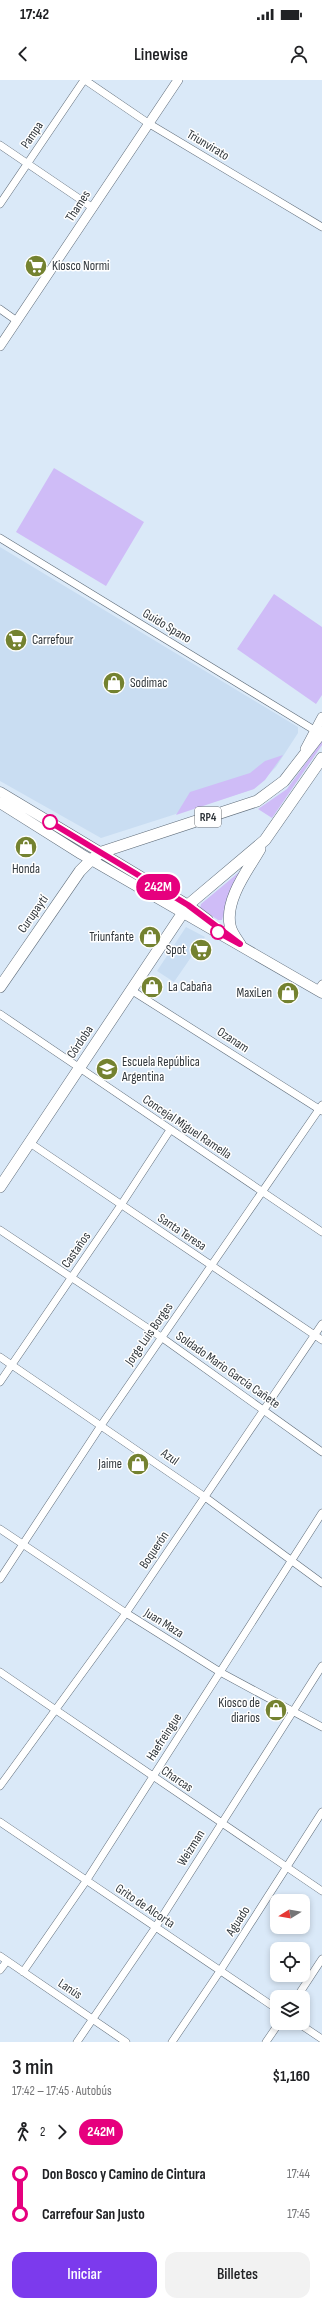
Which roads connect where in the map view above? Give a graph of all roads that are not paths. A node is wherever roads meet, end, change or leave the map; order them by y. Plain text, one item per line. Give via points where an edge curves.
1 (84, 80) edge
2 (178, 80) edge
3 (148, 122) junction
4 (0, 145) edge
5 (27, 163) junction
6 (0, 204) edge
7 (93, 208) junction
8 (322, 227) edge
9 (0, 309) edge
10 (16, 321) junction
11 (0, 346) edge
12 (0, 538) edge
13 (322, 717) edge
14 (319, 732) edge
15 (321, 763) edge
16 (0, 792) edge
17 (0, 803) edge
18 (265, 840) junction
19 (102, 852) junction
20 (92, 859) junction
21 (186, 909) junction
22 (240, 944) junction
23 (0, 987) edge
24 (320, 989) edge
25 (132, 990) junction
26 (0, 1014) edge
27 (79, 1068) junction
28 (321, 1108) edge
29 (170, 1130) junction
30 (30, 1142) junction
31 (0, 1187) edge
32 (262, 1191) junction
33 (121, 1205) junction
34 (0, 1230) edge
35 (322, 1232) edge
36 (211, 1266) junction
37 (71, 1278) junction
38 (322, 1324) edge
39 (315, 1335) junction
40 (161, 1337) junction
41 (322, 1340) edge
42 (0, 1357) edge
43 (11, 1365) junction
44 (0, 1382) edge
45 (263, 1409) junction
46 (102, 1424) junction
47 (322, 1452) edge
48 (205, 1497) junction
49 (322, 1513) edge
50 (0, 1529) edge
51 (23, 1545) junction
52 (291, 1561) junction
53 (0, 1579) edge
54 (322, 1583) edge
55 (126, 1613) junction
56 (322, 1666) edge
57 (0, 1672) edge
58 (220, 1672) junction
59 (57, 1710) junction
60 (292, 1711) junction
61 (322, 1727) edge
62 (153, 1777) junction
63 (0, 1786) edge
64 (322, 1812) edge
65 (0, 1822) edge
66 (221, 1823) junction
67 (287, 1867) junction
68 (86, 1881) junction
69 (322, 1891) edge
70 (155, 1928) junction
71 (0, 1956) edge
72 (322, 1959) edge
73 (6, 1961) junction
74 (0, 1970) edge
75 (220, 1971) junction
76 (23, 1972) junction
77 (302, 1990) edge
78 (270, 2004) edge
79 (92, 2019) junction
80 (274, 2030) edge
81 (308, 2030) edge
82 (322, 2039) edge
83 (77, 2042) edge
84 (126, 2042) edge
85 (172, 2042) edge
86 (266, 2042) edge

1 - 3 street, Triunvirato
1 - 5 street, Pampa
2 - 3 street, Thames
3 - 7 street, Thames
3 - 8 street, Triunvirato
4 - 5 street
5 - 6 street, Pampa
5 - 7 street
7 - 10 street, Thames
9 - 10 street
10 - 11 street, Thames
12 - 14 street, Guido Spano
13 - 14 street
14 - 19 main road, RP4 via 284,782 257,801
15 - 18 main road
16 - 19 main road
17 - 20 main road
18 - 21 main road, Córdoba
18 - 22 main road via 240,884 231,908 230,926
19 - 20 main road, RP4
19 - 21 main road
20 - 21 main road
20 - 23 main road, Curupaytí / RP4 via 80,871
21 - 22 main road
21 - 25 main road, Córdoba
22 - 24 main road
25 - 27 main road, Córdoba
25 - 28 street, Ozanam
26 - 27 street, Concejal Miguel Ramella
27 - 29 street, Concejal Miguel Ramella
27 - 30 main road, Córdoba
28 - 32 street, Jorge Luis Borges
29 - 32 street, Concejal Miguel Ramella
29 - 33 street, Castaños
30 - 31 main road, Córdoba
30 - 33 street, Santa Teresa
32 - 35 street, Concejal Miguel Ramella
32 - 36 street, Jorge Luis Borges
33 - 36 street, Santa Teresa
33 - 37 street, Castaños
34 - 37 street, Soldado Mario García Cañete
36 - 39 street, Santa Teresa
36 - 40 street, Jorge Luis Borges
37 - 40 street, Soldado Mario García Cañete
37 - 43 street, Castaños
38 - 39 street, Boquerón
39 - 41 street, Santa Teresa
39 - 45 street, Boquerón
40 - 45 street, Soldado Mario García Cañete
40 - 46 street, Jorge Luis Borges
42 - 43 street, Azul
43 - 44 street, Castaños
43 - 46 street, Azul
45 - 47 street, Soldado Mario García Cañete
45 - 48 street, Boquerón
46 - 48 street, Azul
46 - 51 street, Jorge Luis Borges
48 - 52 street, Azul
48 - 55 street, Boquerón
49 - 52 street, Haefreingue
50 - 51 street, Juan Maza
51 - 53 street, Jorge Luis Borges
51 - 55 street, Juan Maza
52 - 54 street, Azul
52 - 58 street, Haefreingue
55 - 58 street, Juan Maza
55 - 59 street, Boquerón
56 - 60 street, Weizman
57 - 59 street, Charcas
58 - 60 street, Juan Maza
58 - 62 street, Haefreingue
59 - 62 street, Charcas
59 - 63 street, Boquerón
60 - 61 street, Juan Maza
60 - 66 street, Weizman
62 - 66 street, Charcas
62 - 68 street, Haefreingue
64 - 67 street, Aguado
65 - 68 street, Grito de Alcorta
66 - 67 street, Charcas
66 - 70 street, Weizman
67 - 69 street, Charcas
67 - 75 street, Aguado
68 - 70 street, Grito de Alcorta
68 - 76 street, Haefreingue
70 - 75 street, Grito de Alcorta
70 - 79 street, Weizman
71 - 73 street, Lanús
72 - 77 street
73 - 74 street
73 - 76 street, Lanús
75 - 78 street, Grito de Alcorta
75 - 85 street, Aguado
76 - 79 street, Lanús
79 - 83 street, Weizman
79 - 84 street, Lanús
80 - 86 street
81 - 82 street

